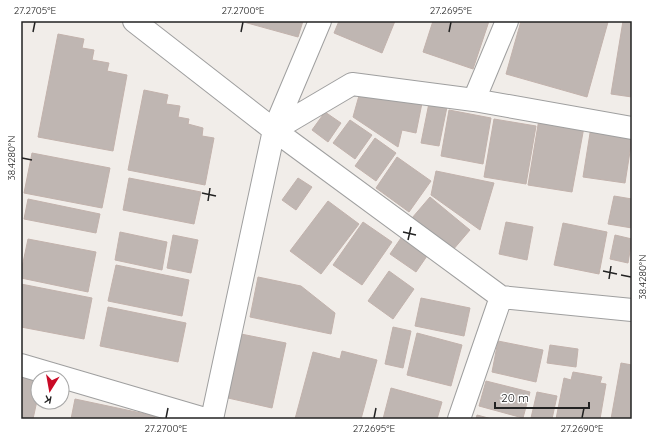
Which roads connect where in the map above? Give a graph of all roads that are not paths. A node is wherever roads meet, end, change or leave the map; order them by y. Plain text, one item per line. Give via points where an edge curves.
1 (135, 21) edge
2 (320, 21) edge
3 (507, 21) edge
4 (474, 100) junction
5 (632, 128) edge
6 (274, 130) junction
7 (501, 297) junction
8 (632, 310) edge
9 (21, 365) edge
10 (205, 419) edge
11 (212, 419) edge
12 (459, 419) edge

1 - 6 street
2 - 6 street
3 - 4 street
4 - 5 street
4 - 6 street via 352,84
6 - 7 street
6 - 11 street
7 - 8 street
7 - 12 street
9 - 10 street

